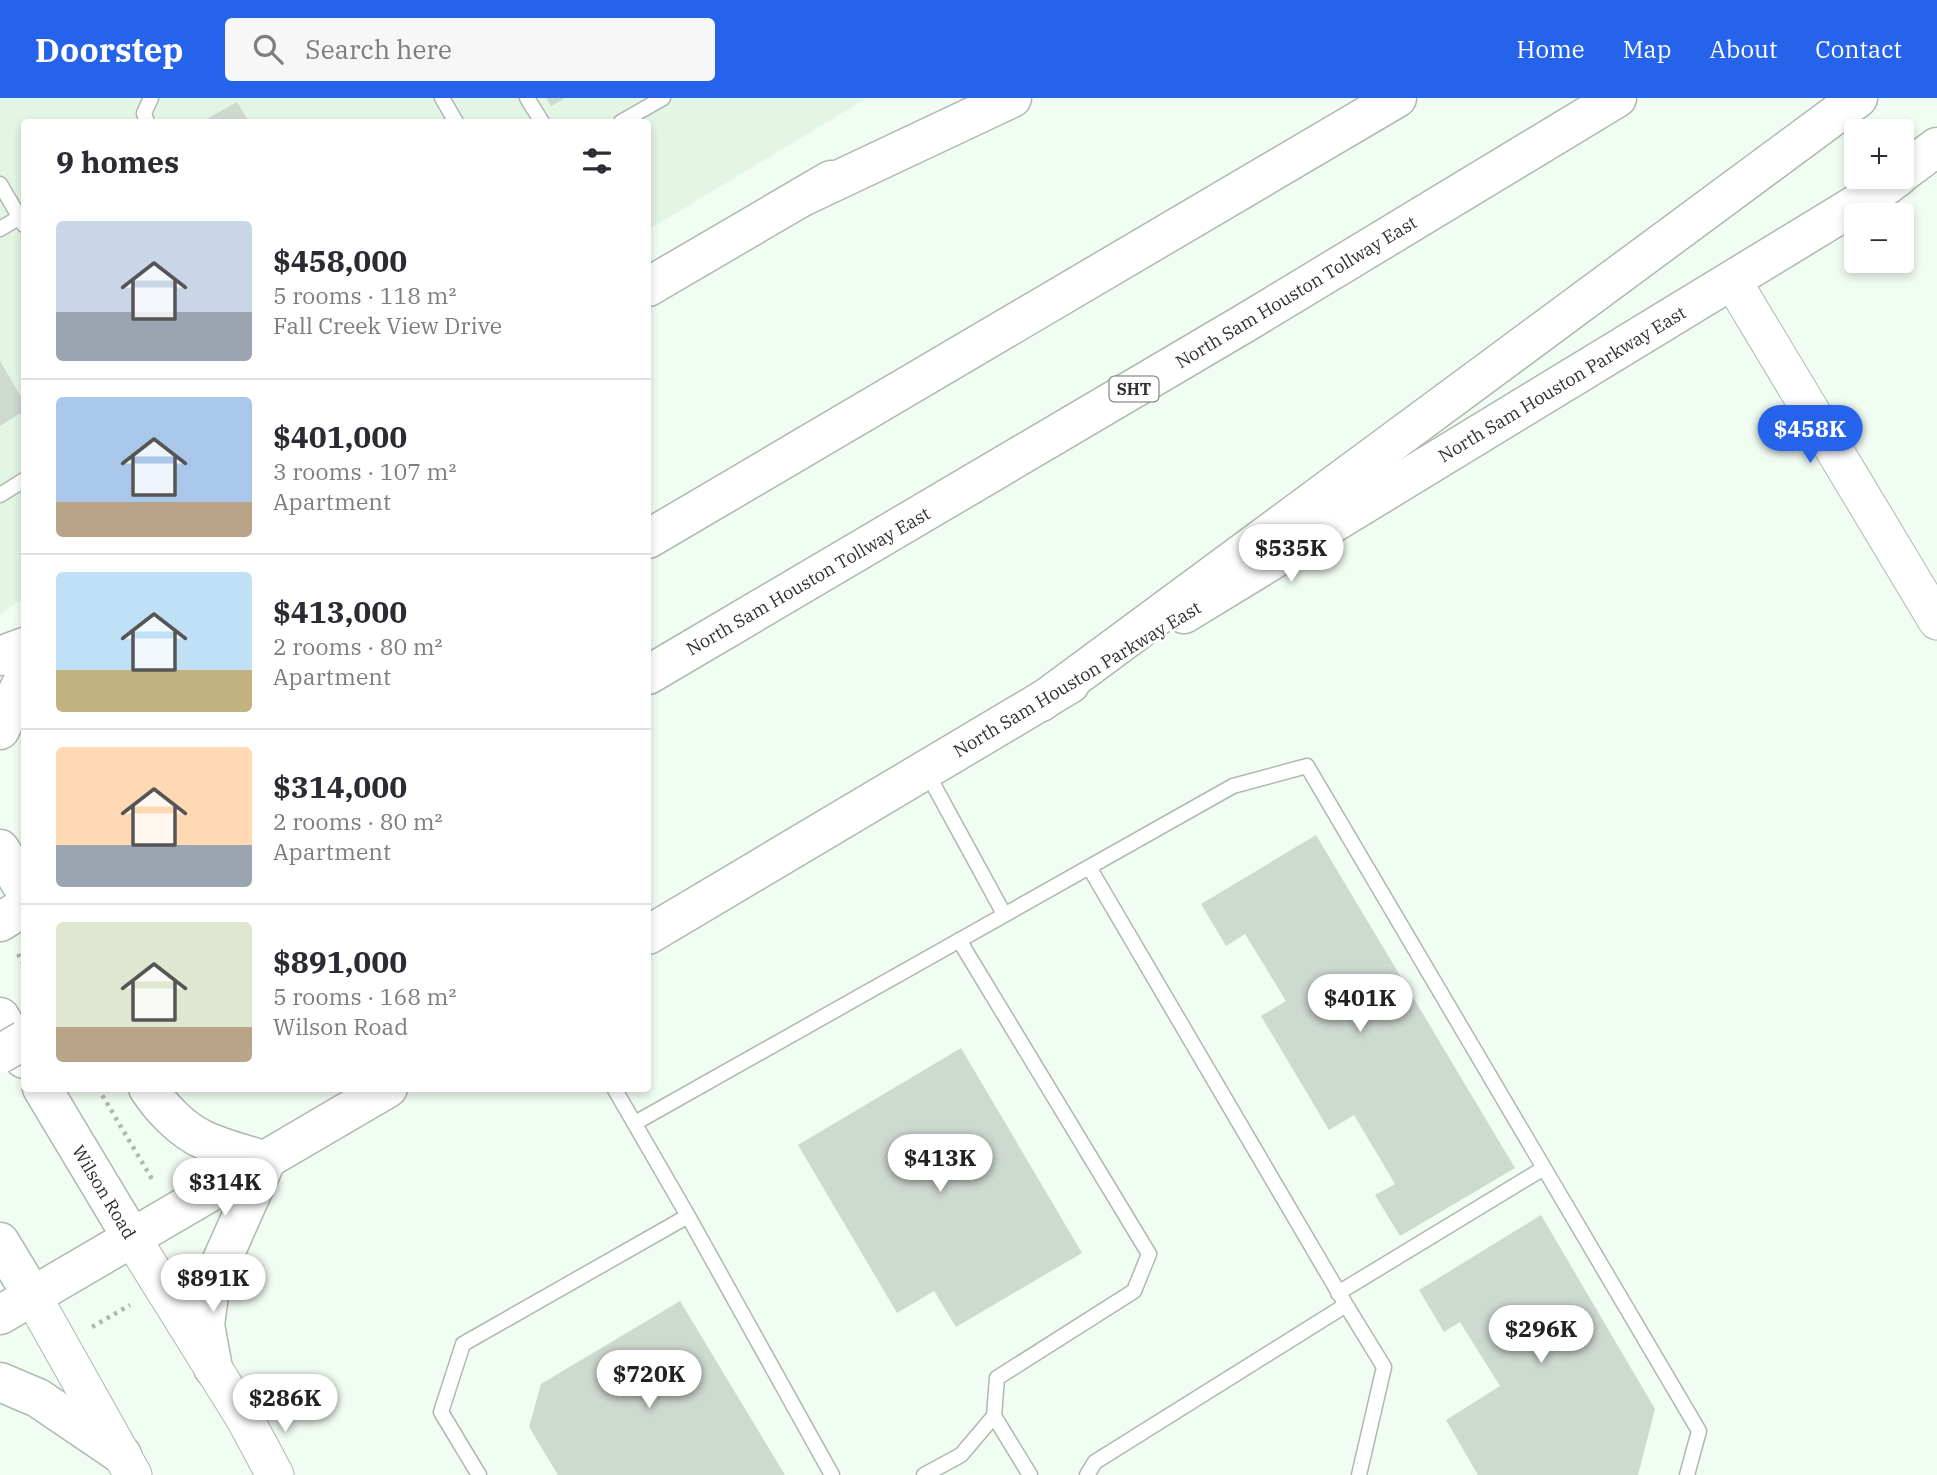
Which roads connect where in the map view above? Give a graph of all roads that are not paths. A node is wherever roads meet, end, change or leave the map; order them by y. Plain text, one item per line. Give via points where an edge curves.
1 (151, 98) edge
2 (442, 98) edge
3 (527, 98) edge
4 (663, 98) edge
5 (972, 98) edge
6 (1012, 98) edge
7 (1397, 98) edge
8 (1617, 98) edge
9 (1858, 98) edge
10 (146, 119) edge
11 (455, 119) edge
12 (540, 119) edge
13 (626, 119) edge
14 (1937, 147) edge
15 (1914, 164) edge
16 (0, 184) edge
17 (1881, 189) edge
18 (802, 197) junction
19 (21, 219) edge
20 (21, 221) edge
21 (0, 229) edge
22 (655, 278) edge
23 (1732, 280) junction
24 (21, 482) edge
25 (0, 495) edge
26 (651, 537) edge
27 (1937, 621) edge
28 (21, 650) edge
29 (21, 651) edge
30 (0, 656) edge
31 (0, 665) edge
32 (651, 673) edge
33 (21, 684) edge
34 (1041, 702) junction
35 (0, 730) edge
36 (925, 770) junction
37 (0, 849) edge
38 (1089, 867) junction
39 (21, 883) edge
40 (21, 909) edge
41 (1004, 914) junction
42 (0, 922) edge
43 (651, 932) edge
44 (959, 940) junction
45 (0, 1017) edge
46 (21, 1042) edge
47 (0, 1054) edge
48 (21, 1054) edge
49 (43, 1092) edge
50 (151, 1092) edge
51 (381, 1092) edge
52 (616, 1092) edge
53 (635, 1124) junction
54 (266, 1161) junction
55 (1544, 1168) junction
56 (688, 1216) junction
57 (132, 1238) junction
58 (0, 1242) edge
59 (32, 1296) junction
60 (1342, 1299) junction
61 (0, 1315) edge
62 (213, 1368) junction
63 (0, 1382) edge
64 (994, 1416) junction
65 (127, 1465) edge
66 (275, 1475) edge
67 (479, 1475) edge
68 (832, 1475) edge
69 (925, 1475) edge
70 (1030, 1475) edge
71 (1087, 1475) edge
72 (1360, 1475) edge
73 (1687, 1475) edge

1 - 10 lane
2 - 11 lane
3 - 12 lane
4 - 13 lane
5 - 18 main road
6 - 18 main road
7 - 26 main road
8 - 32 main road, North Sam Houston Tollway East / SHT
9 - 34 main road
14 - 15 main road
16 - 19 lane
17 - 23 main road, North Sam Houston Parkway East
18 - 22 main road
20 - 21 lane
23 - 27 street
23 - 34 main road, North Sam Houston Parkway East
24 - 25 lane
28 - 30 main road
29 - 31 main road
33 - 35 main road
34 - 36 main road, North Sam Houston Parkway East
36 - 41 lane
36 - 43 main road, North Sam Houston Parkway East
37 - 39 main road
38 - 41 lane
38 - 55 lane via 1233,786 1307,766
38 - 60 lane
40 - 42 main road
41 - 44 lane
44 - 53 lane
44 - 64 lane via 1149,1254 1134,1292 997,1378
45 - 48 main road
46 - 47 main road, bridge
49 - 57 main road, Wilson Road
50 - 54 main road via 202,1139
51 - 54 main road
52 - 53 lane
53 - 56 lane
54 - 57 main road
54 - 62 main road via 210,1287 205,1325
55 - 60 lane
55 - 73 lane via 1699,1431
56 - 67 lane via 463,1344 441,1412
56 - 68 lane
57 - 59 main road
57 - 62 street, Wilson Road
58 - 59 main road
59 - 61 main road
59 - 65 street
60 - 71 lane via 1095,1462
60 - 72 lane via 1384,1367
62 - 66 street, Wilson Road
63 - 65 main road via 38,1398
64 - 69 lane via 961,1455
64 - 70 lane

